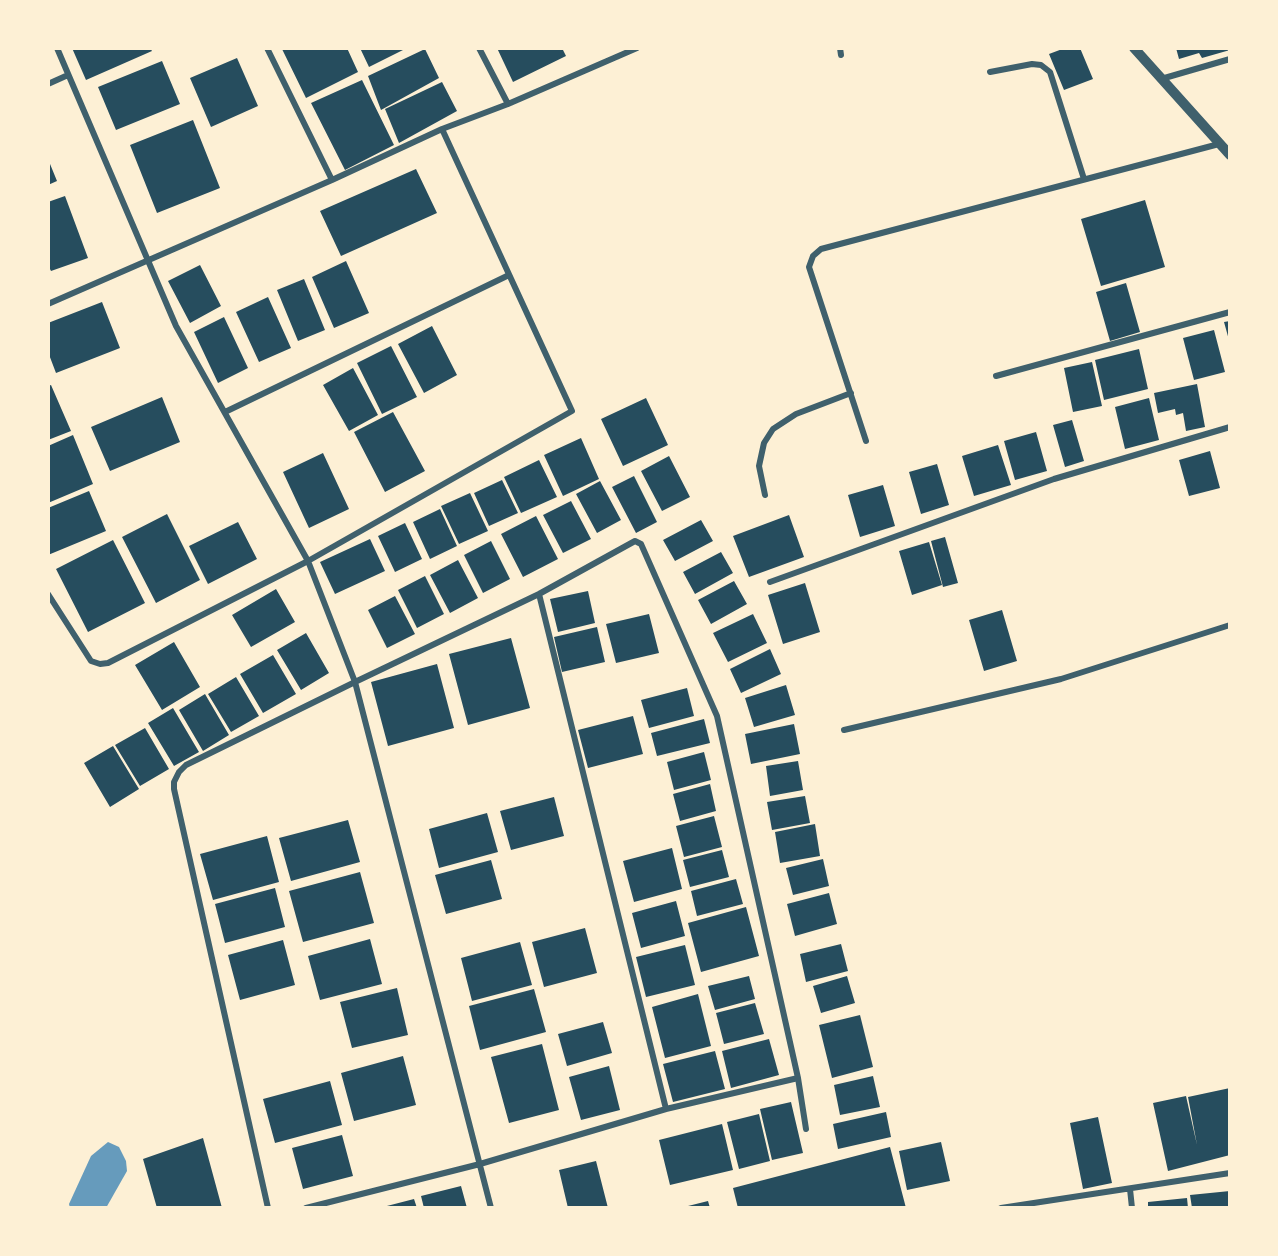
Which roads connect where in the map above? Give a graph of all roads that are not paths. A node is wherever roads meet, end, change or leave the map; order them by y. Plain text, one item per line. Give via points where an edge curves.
1 (57, 48) edge
2 (267, 48) edge
3 (479, 48) edge
4 (637, 48) edge
5 (1134, 48) edge
6 (1230, 59) edge
7 (990, 72) dead end
8 (68, 75) junction
9 (1161, 79) junction
10 (48, 84) edge
11 (508, 104) junction
12 (442, 129) junction
13 (1219, 144) junction
14 (1230, 154) edge
15 (1084, 179) junction
16 (332, 180) junction
17 (147, 260) junction
18 (509, 275) junction
19 (48, 304) edge
20 (1230, 312) edge
21 (996, 376) dead end
22 (851, 393) junction
23 (225, 412) junction
24 (1230, 427) edge
25 (866, 441) dead end
26 (765, 495) dead end
27 (308, 561) junction
28 (770, 582) dead end
29 (48, 594) edge
30 (539, 594) junction
31 (1230, 625) edge
32 (355, 682) junction
33 (844, 730) dead end
34 (798, 1077) junction
35 (666, 1109) junction
36 (806, 1129) dead end
37 (480, 1164) junction
38 (1230, 1173) edge
39 (1130, 1189) junction
40 (268, 1208) edge
41 (306, 1208) edge
42 (491, 1208) edge
43 (1001, 1208) edge
44 (1132, 1208) edge

1 - 8 street
2 - 16 street
3 - 11 street
4 - 11 street
5 - 9 street
6 - 9 street
7 - 15 street via 1032,64 1050,72
8 - 10 street
8 - 17 street
9 - 13 street
11 - 12 street
12 - 16 street
12 - 18 street
13 - 14 street
13 - 15 street
15 - 22 street via 821,249 813,256 809,267
16 - 17 street
17 - 19 street
17 - 23 street via 176,326
18 - 23 street
18 - 27 street via 572,411
20 - 21 street
22 - 25 street
22 - 26 street via 796,414 774,429 764,443 759,466
23 - 27 street
24 - 28 street via 1054,479
27 - 29 street via 108,663 91,661
27 - 32 street
30 - 32 street
30 - 34 street via 638,541 717,716
30 - 35 street
31 - 33 street via 1061,679
32 - 37 street
32 - 40 street via 186,765 174,782
34 - 35 street
34 - 36 street
35 - 37 street
37 - 41 street
37 - 42 street
38 - 39 street
39 - 43 street
39 - 44 street

